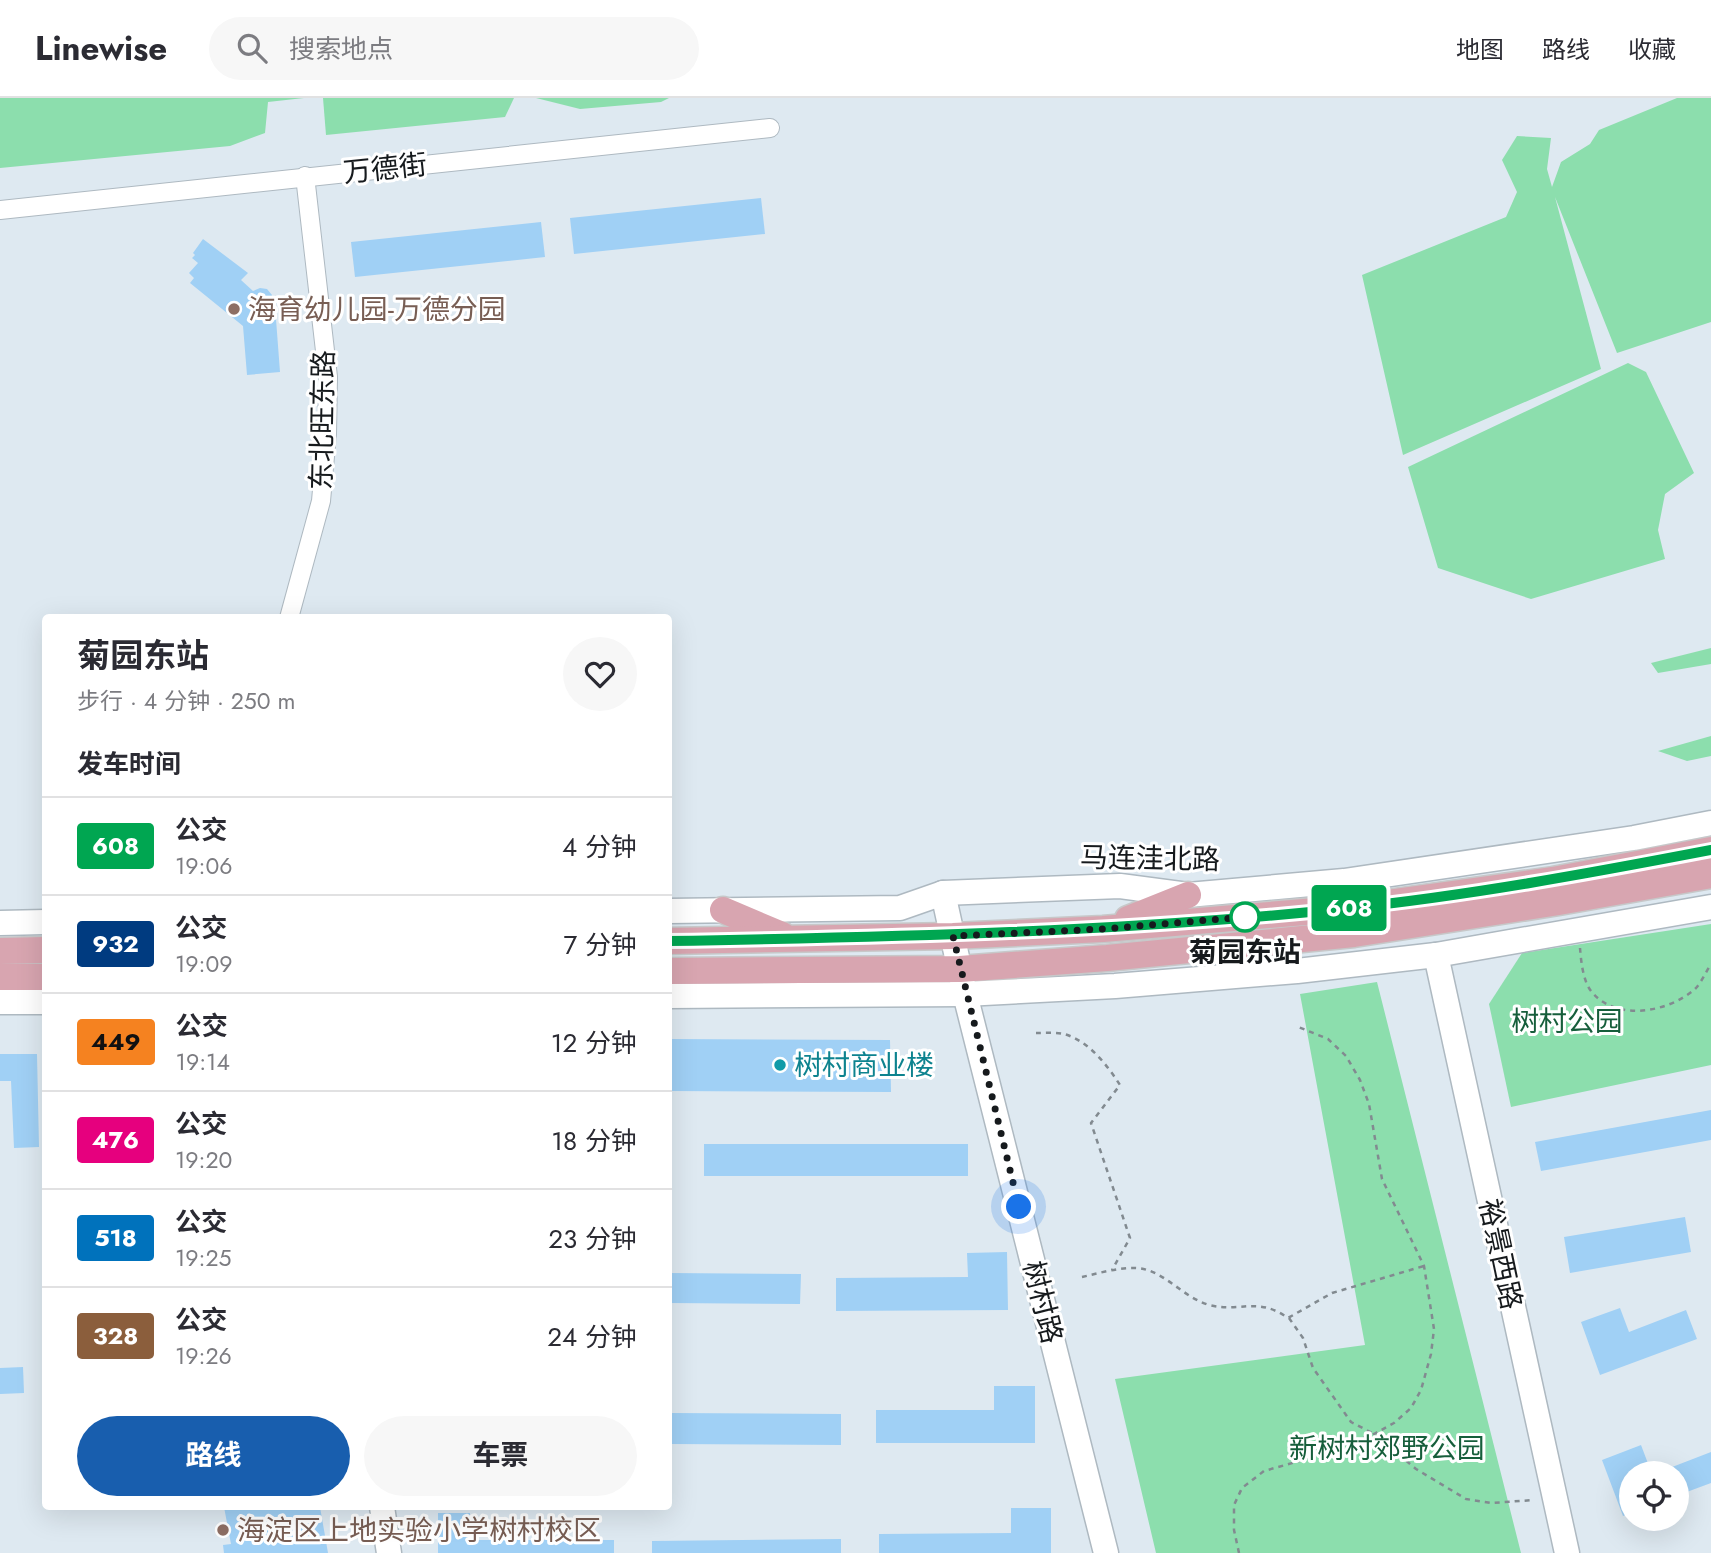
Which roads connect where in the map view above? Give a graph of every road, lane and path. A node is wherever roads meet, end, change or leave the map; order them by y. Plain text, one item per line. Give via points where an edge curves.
1 (770, 128) dead end
2 (305, 176) junction
3 (0, 210) edge
4 (290, 614) edge
5 (1711, 823) edge
6 (1711, 850) edge
7 (1711, 875) edge
8 (943, 893) junction
9 (1188, 895) junction
10 (1711, 906) edge
11 (723, 910) junction
12 (672, 911) edge
13 (42, 922) edge
14 (0, 923) edge
15 (1103, 929) junction
16 (1578, 931) junction
17 (953, 936) junction
18 (790, 939) junction
19 (672, 941) edge
20 (42, 950) edge
21 (0, 951) edge
22 (1436, 955) junction
23 (1711, 964) edge
24 (672, 971) edge
25 (1704, 975) junction
26 (42, 977) edge
27 (1711, 977) edge
28 (0, 978) edge
29 (962, 981) junction
30 (0, 993) edge
31 (672, 996) edge
32 (0, 1002) edge
33 (39, 1002) edge
34 (1296, 1026) dead end
35 (1037, 1032) dead end
36 (1424, 1266) junction
37 (1112, 1270) junction
38 (1082, 1277) dead end
39 (1288, 1318) junction
40 (1374, 1434) junction
41 (1555, 1496) junction
42 (382, 1510) edge
43 (388, 1553) edge
44 (1106, 1553) edge
45 (1239, 1553) edge
46 (1567, 1553) edge

1 - 2 street, 万德街
2 - 3 street, 万德街
2 - 4 street, 东北旺东路 via 328,377 327,434 321,501
5 - 9 street, 马连洼北路 via 1357,880
6 - 15 main road via 1553,880 1352,908
7 - 29 main road via 1354,934 1107,958
8 - 9 street, 马连洼北路 via 1120,886
8 - 11 street, 马连洼北路 via 900,908
8 - 17 street, 树村路
9 - 15 main road
10 - 16 street
11 - 12 street, 马连洼北路
11 - 18 main road
13 - 14 street
15 - 17 main road
16 - 22 street
16 - 25 path via 1589,989 1607,1006 1628,1011 1657,1008 1696,988
17 - 18 main road
17 - 29 street, 树村路
18 - 19 main road
20 - 21 main road
22 - 29 street via 1167,982
22 - 41 street, 裕景西路
23 - 25 path
24 - 29 main road
25 - 27 path
26 - 28 main road
29 - 31 street
29 - 44 street, 树村路
30 - 33 street
32 - 33 street
34 - 36 path via 1328,1039 1346,1056 1360,1080 1369,1104 1382,1179
35 - 37 path via 1064,1034 1079,1041 1105,1063 1120,1085 1091,1123 1130,1238
36 - 39 path via 1332,1293
36 - 40 path via 1434,1329 1421,1390 1411,1408
37 - 38 path
37 - 39 path via 1137,1268 1158,1274 1193,1300 1213,1306 1255,1305 1276,1309
39 - 40 path via 1303,1338 1313,1368 1351,1422
40 - 41 path via 1416,1469 1466,1499 1522,1502
40 - 45 path via 1264,1471 1242,1488 1234,1505
41 - 46 street, 裕景西路
42 - 43 street

